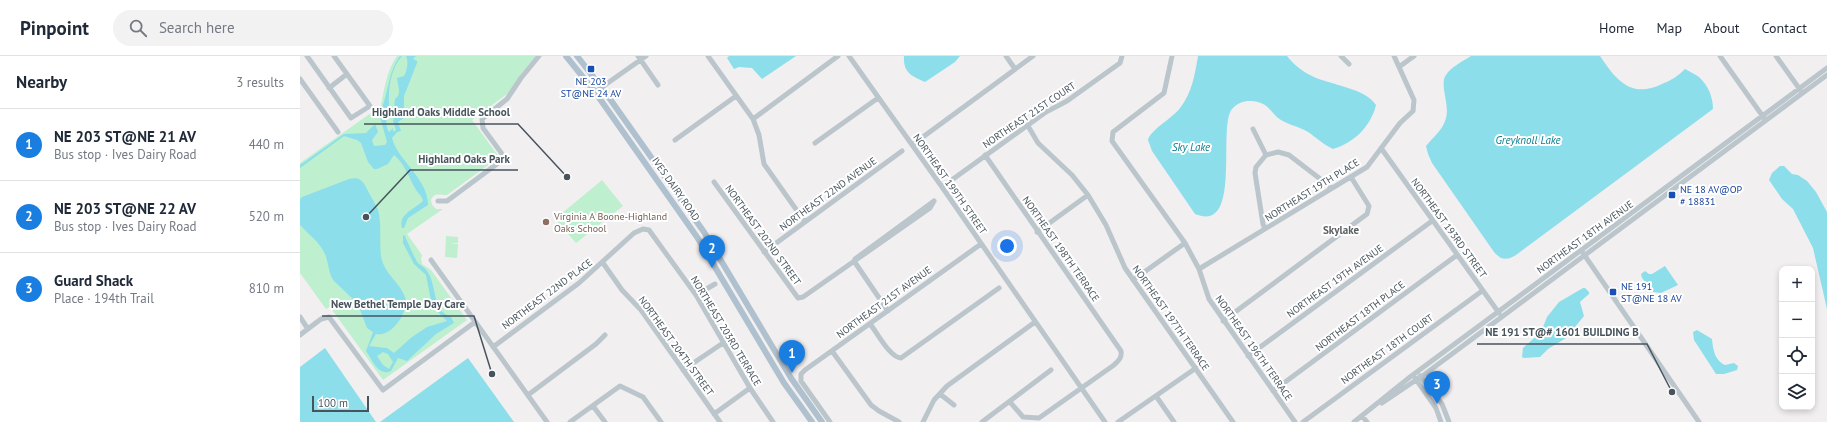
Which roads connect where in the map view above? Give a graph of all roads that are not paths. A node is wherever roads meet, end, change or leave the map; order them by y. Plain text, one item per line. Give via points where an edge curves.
1 (306, 56) edge
2 (334, 56) edge
3 (540, 56) edge
4 (566, 56) edge
5 (577, 56) edge
6 (646, 56) edge
7 (708, 56) edge
8 (838, 56) edge
9 (849, 56) edge
10 (1006, 56) edge
11 (1033, 56) edge
12 (1122, 56) edge
13 (1172, 56) edge
14 (1341, 56) edge
15 (1394, 56) edge
16 (1414, 56) edge
17 (1720, 56) edge
18 (1776, 56) edge
19 (639, 58) edge
20 (1349, 64) dead end
21 (1399, 67) junction
22 (1827, 68) edge
23 (1015, 69) junction
24 (347, 74) junction
25 (1827, 75) edge
26 (300, 79) edge
27 (658, 85) dead end
28 (329, 88) junction
29 (602, 88) junction
30 (1801, 91) junction
31 (595, 92) junction
32 (736, 96) junction
33 (878, 98) junction
34 (1764, 118) junction
35 (753, 119) junction
36 (1028, 126) junction
37 (1253, 128) dead end
38 (338, 132) dead end
39 (675, 140) dead end
40 (815, 143) dead end
41 (912, 145) junction
42 (1381, 148) junction
43 (902, 151) dead end
44 (1266, 154) junction
45 (985, 155) junction
46 (1351, 177) junction
47 (714, 182) dead end
48 (942, 187) junction
49 (1332, 188) junction
50 (1088, 195) junction
51 (438, 201) dead end
52 (1432, 221) junction
53 (805, 222) junction
54 (1265, 229) junction
55 (649, 230) joint
56 (1037, 232) junction
57 (1184, 243) junction
58 (981, 244) junction
59 (1581, 250) junction
60 (764, 252) junction
61 (1458, 255) junction
62 (1584, 256) junction
63 (431, 260) dead end
64 (854, 261) junction
65 (602, 263) junction
66 (1199, 269) junction
67 (1133, 280) junction
68 (715, 284) dead end
69 (999, 288) dead end
70 (1482, 291) junction
71 (696, 295) junction
72 (888, 311) junction
73 (1498, 311) junction
74 (1502, 316) junction
75 (300, 317) edge
76 (1223, 321) junction
77 (475, 322) junction
78 (1035, 322) junction
79 (870, 324) junction
80 (308, 329) junction
81 (300, 334) edge
82 (605, 335) dead end
83 (723, 343) junction
84 (493, 347) junction
85 (832, 351) junction
86 (1248, 356) junction
87 (1196, 368) junction
88 (683, 370) junction
89 (1051, 370) dead end
90 (1415, 374) junction
91 (1422, 376) junction
92 (1415, 381) junction
93 (750, 388) junction
94 (1081, 388) junction
95 (1273, 391) junction
96 (940, 394) junction
97 (528, 395) junction
98 (1156, 396) junction
99 (1010, 402) junction
100 (954, 405) dead end
101 (593, 406) junction
102 (1444, 410) junction
103 (1438, 413) junction
104 (714, 414) junction
105 (1362, 417) junction
106 (547, 422) edge
107 (570, 422) edge
108 (605, 422) edge
109 (661, 422) edge
110 (720, 422) edge
111 (773, 422) edge
112 (812, 422) edge
113 (822, 422) edge
114 (830, 422) edge
115 (899, 422) edge
116 (923, 422) edge
117 (982, 422) edge
118 (1105, 422) edge
119 (1118, 422) edge
120 (1174, 422) edge
121 (1233, 422) edge
122 (1295, 422) edge
123 (1303, 422) edge
124 (1355, 422) edge
125 (1367, 422) edge
126 (1442, 422) edge
127 (1449, 422) edge
128 (1699, 422) edge

1 - 28 street
2 - 24 street
3 - 51 street via 507,99 482,119 483,128 505,158 447,201
4 - 31 main road, IVES DAIRY ROAD
5 - 29 main road, IVES DAIRY ROAD
6 - 19 street
7 - 32 street
8 - 35 street
9 - 33 street, NORTHEAST 199TH STREET
10 - 23 street
11 - 23 street
12 - 36 street, NORTHEAST 21ST COURT via 1120,64
13 - 57 street, NORTHEAST 196TH TERRACE via 1164,93 1113,132 1112,141
14 - 20 street
15 - 21 street
16 - 21 street
17 - 34 street
18 - 30 street
19 - 27 street
19 - 29 street
21 - 42 street, NORTHEAST 19TH PLACE via 1414,100 1413,111
22 - 30 street, NORTHEAST 18TH AVENUE
23 - 41 street
24 - 28 street
24 - 28 street via 370,106 351,118
25 - 30 street, NORTHEAST 18TH AVENUE
26 - 38 street
29 - 31 street
29 - 113 main road, IVES DAIRY ROAD via 704,232 791,378
30 - 34 street, NORTHEAST 18TH AVENUE
31 - 112 main road, IVES DAIRY ROAD via 697,237 784,383
32 - 35 street
32 - 39 street
33 - 40 street
33 - 41 street, NORTHEAST 199TH STREET
34 - 59 street, NORTHEAST 18TH AVENUE
34 - 62 street, NORTHEAST 18TH AVENUE
35 - 53 street via 759,134 764,164
36 - 45 street, NORTHEAST 21ST COURT
36 - 50 street, NORTHEAST 197TH TERRACE via 1038,142 1072,175
37 - 44 street
41 - 48 street, NORTHEAST 199TH STREET
42 - 46 street, NORTHEAST 19TH PLACE via 1367,167
42 - 52 street, NORTHEAST 193RD STREET
43 - 53 street, NORTHEAST 22ND AVENUE
44 - 49 street via 1278,152 1289,155
44 - 54 street via 1256,167 1255,173 1258,202
45 - 48 street, NORTHEAST 21ST COURT
45 - 56 street, NORTHEAST 198TH TERRACE
46 - 49 street, NORTHEAST 19TH PLACE
46 - 76 street via 1369,206 1367,214
47 - 60 street, NORTHEAST 202ND STREET
48 - 58 street, NORTHEAST 199TH STREET
49 - 54 street, NORTHEAST 19TH PLACE
50 - 56 street
50 - 67 street, NORTHEAST 197TH TERRACE
52 - 61 street, NORTHEAST 193RD STREET
52 - 86 street, NORTHEAST 19TH AVENUE
53 - 60 street, NORTHEAST 22ND AVENUE
54 - 66 street, NORTHEAST 19TH PLACE
55 - 65 street, NORTHEAST 22ND PLACE via 643,229 634,233
55 - 71 street, NORTHEAST 203RD TERRACE
56 - 94 street, NORTHEAST 198TH TERRACE via 1121,351 1121,358 1114,365
57 - 66 street, NORTHEAST 196TH TERRACE
57 - 67 street
58 - 72 street, NORTHEAST 21ST AVENUE
58 - 78 street, NORTHEAST 199TH STREET
59 - 62 street
59 - 73 street, NORTHEAST 18TH AVENUE
60 - 64 street, NORTHEAST 202ND STREET via 798,298 810,293
61 - 70 street, NORTHEAST 193RD STREET
61 - 95 street, NORTHEAST 18TH PLACE
62 - 74 street, NORTHEAST 18TH AVENUE
62 - 128 street
63 - 77 street
64 - 64 street via 930,208 934,202 856,257
64 - 72 street
65 - 84 street, NORTHEAST 22ND PLACE
65 - 88 street, NORTHEAST 204TH STREET via 641,310
66 - 76 street, NORTHEAST 196TH TERRACE via 1209,299
67 - 87 street, NORTHEAST 197TH TERRACE
68 - 71 street
69 - 79 street via 910,353 899,358 892,354
70 - 73 street, NORTHEAST 193RD STREET
70 - 123 street, NORTHEAST 18TH COURT
71 - 83 street, NORTHEAST 203RD TERRACE
72 - 79 street, NORTHEAST 21ST AVENUE
73 - 74 street, NORTHEAST 193RD STREET
73 - 90 street, NORTHEAST 18TH AVENUE
74 - 91 street, NORTHEAST 18TH AVENUE
75 - 80 street
76 - 86 street, NORTHEAST 196TH TERRACE
77 - 80 street via 383,390 329,317 321,319
77 - 84 street
78 - 94 street, NORTHEAST 199TH STREET
78 - 96 street via 946,386
79 - 85 street, NORTHEAST 21ST AVENUE
80 - 81 street
82 - 97 street
83 - 88 street
83 - 93 street, NORTHEAST 203RD TERRACE
84 - 97 street
85 - 114 street, NORTHEAST 21ST AVENUE via 805,370 801,377
85 - 115 street via 871,405
86 - 95 street, NORTHEAST 196TH TERRACE
87 - 98 street
87 - 121 street, NORTHEAST 197TH TERRACE
88 - 104 street, NORTHEAST 204TH STREET
89 - 99 street
90 - 91 street
90 - 92 street
90 - 124 street, NORTHEAST 18TH AVENUE
91 - 92 street, NORTHEAST 18TH AVENUE
91 - 102 street
92 - 103 street
92 - 105 street, NORTHEAST 18TH AVENUE
93 - 104 street
93 - 111 street, NORTHEAST 203RD TERRACE
94 - 99 street via 1034,419 1023,418
94 - 118 street, NORTHEAST 199TH STREET
95 - 122 street, NORTHEAST 196TH TERRACE
96 - 100 street
96 - 116 street
97 - 106 street
98 - 119 street
98 - 120 street
99 - 117 street
101 - 107 street
101 - 108 street
101 - 109 street via 620,386 643,397
102 - 103 street
102 - 127 street
103 - 126 street
104 - 110 street, NORTHEAST 204TH STREET
105 - 124 street, NORTHEAST 18TH AVENUE
105 - 125 street

